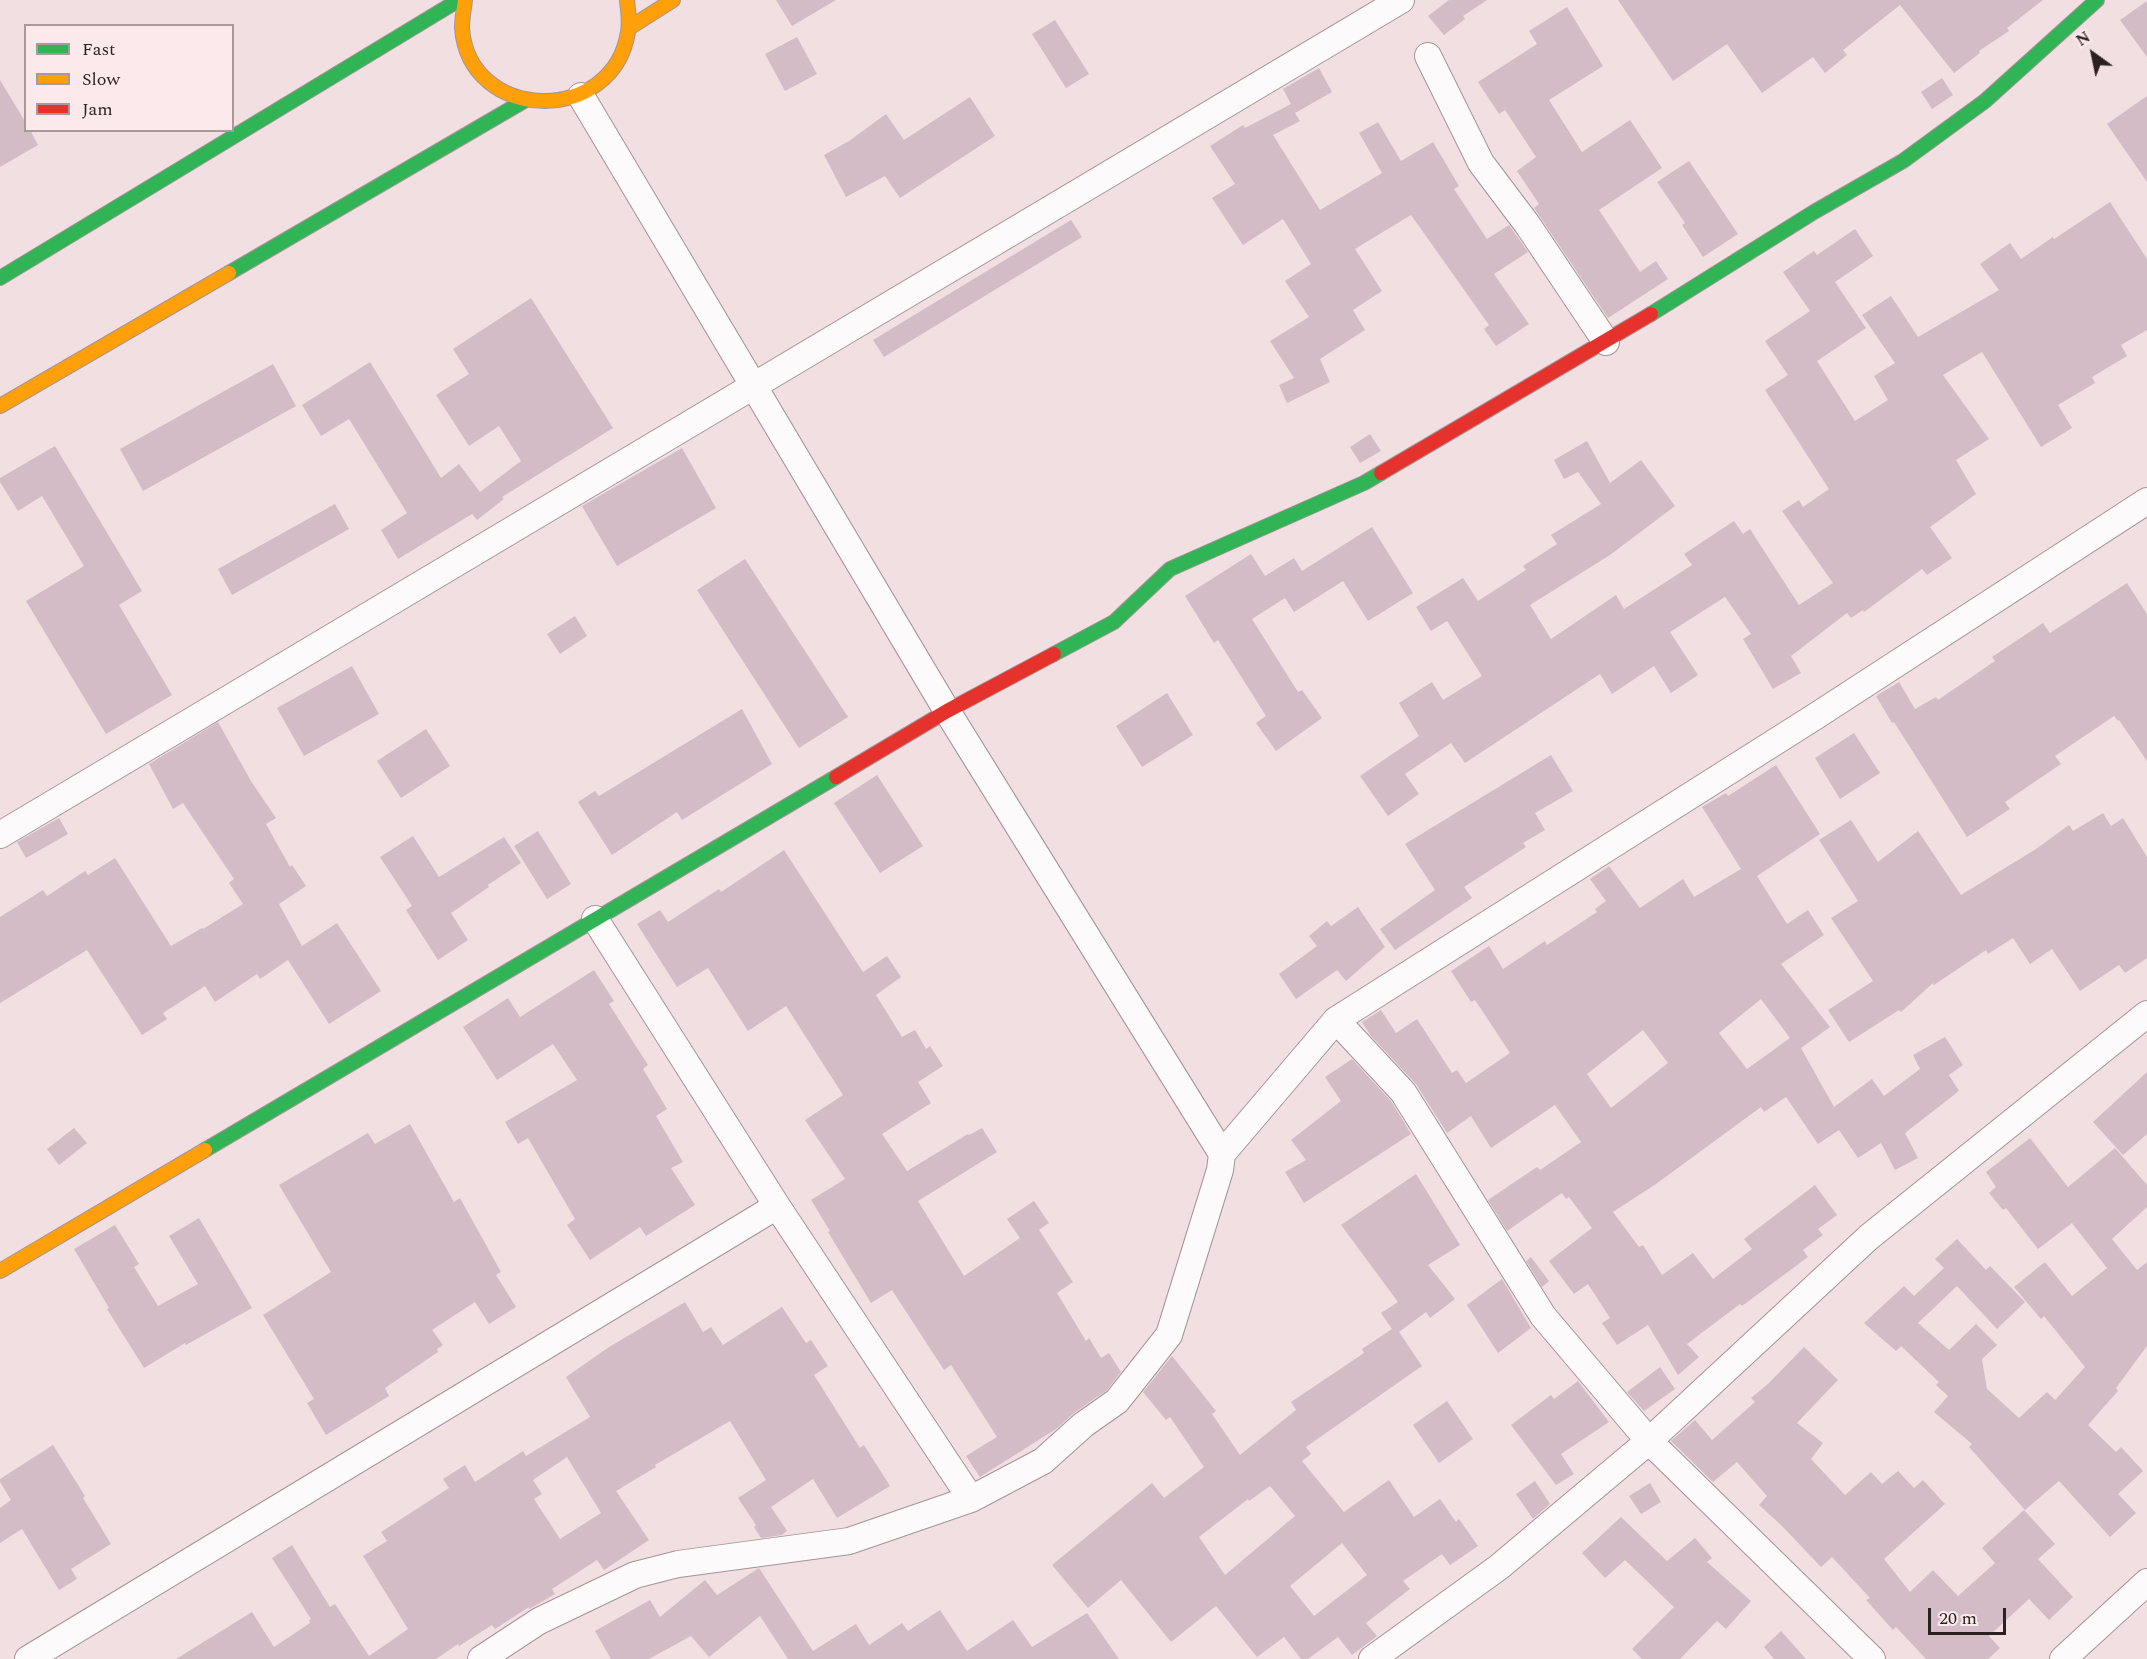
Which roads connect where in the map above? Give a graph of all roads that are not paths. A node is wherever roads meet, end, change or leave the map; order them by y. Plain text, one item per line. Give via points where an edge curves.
1 (459, 0) edge
2 (465, 0) edge
3 (627, 0) edge
4 (673, 0) edge
5 (1401, 0) edge
6 (2097, 0) edge
7 (629, 28) junction
8 (1428, 56) dead end
9 (581, 96) junction
10 (524, 101) junction
11 (0, 278) edge
12 (1606, 342) junction
13 (754, 387) junction
14 (0, 405) edge
15 (2147, 501) edge
16 (947, 711) junction
17 (0, 835) edge
18 (596, 919) junction
19 (2147, 1014) edge
20 (1336, 1020) junction
21 (1222, 1154) junction
22 (777, 1206) junction
23 (0, 1271) edge
24 (1649, 1441) junction
25 (971, 1499) junction
26 (2147, 1582) edge
27 (28, 1659) edge
28 (481, 1659) edge
29 (1372, 1659) edge
30 (1872, 1659) edge
31 (2063, 1659) edge

1 - 11 street
2 - 10 street via 462,29 472,61 494,86
3 - 7 street
4 - 7 street
5 - 13 street
6 - 12 street via 1984,101 1902,161
7 - 9 street via 621,56 605,79
8 - 12 street via 1481,163
9 - 10 street via 553,103
9 - 13 street
10 - 14 street
12 - 16 street via 1364,483 1170,569 1114,622
13 - 16 street
13 - 17 street
15 - 20 street
16 - 18 street
16 - 21 street
18 - 22 street
18 - 23 street
19 - 24 street via 1869,1237
20 - 21 street
20 - 24 street via 1403,1092 1543,1316
21 - 25 street via 1221,1170 1169,1335 1117,1401 1043,1461
22 - 25 street
22 - 27 street
24 - 29 street via 1499,1567
24 - 30 street
25 - 28 street via 849,1541 678,1564 635,1575 539,1621
26 - 31 street

